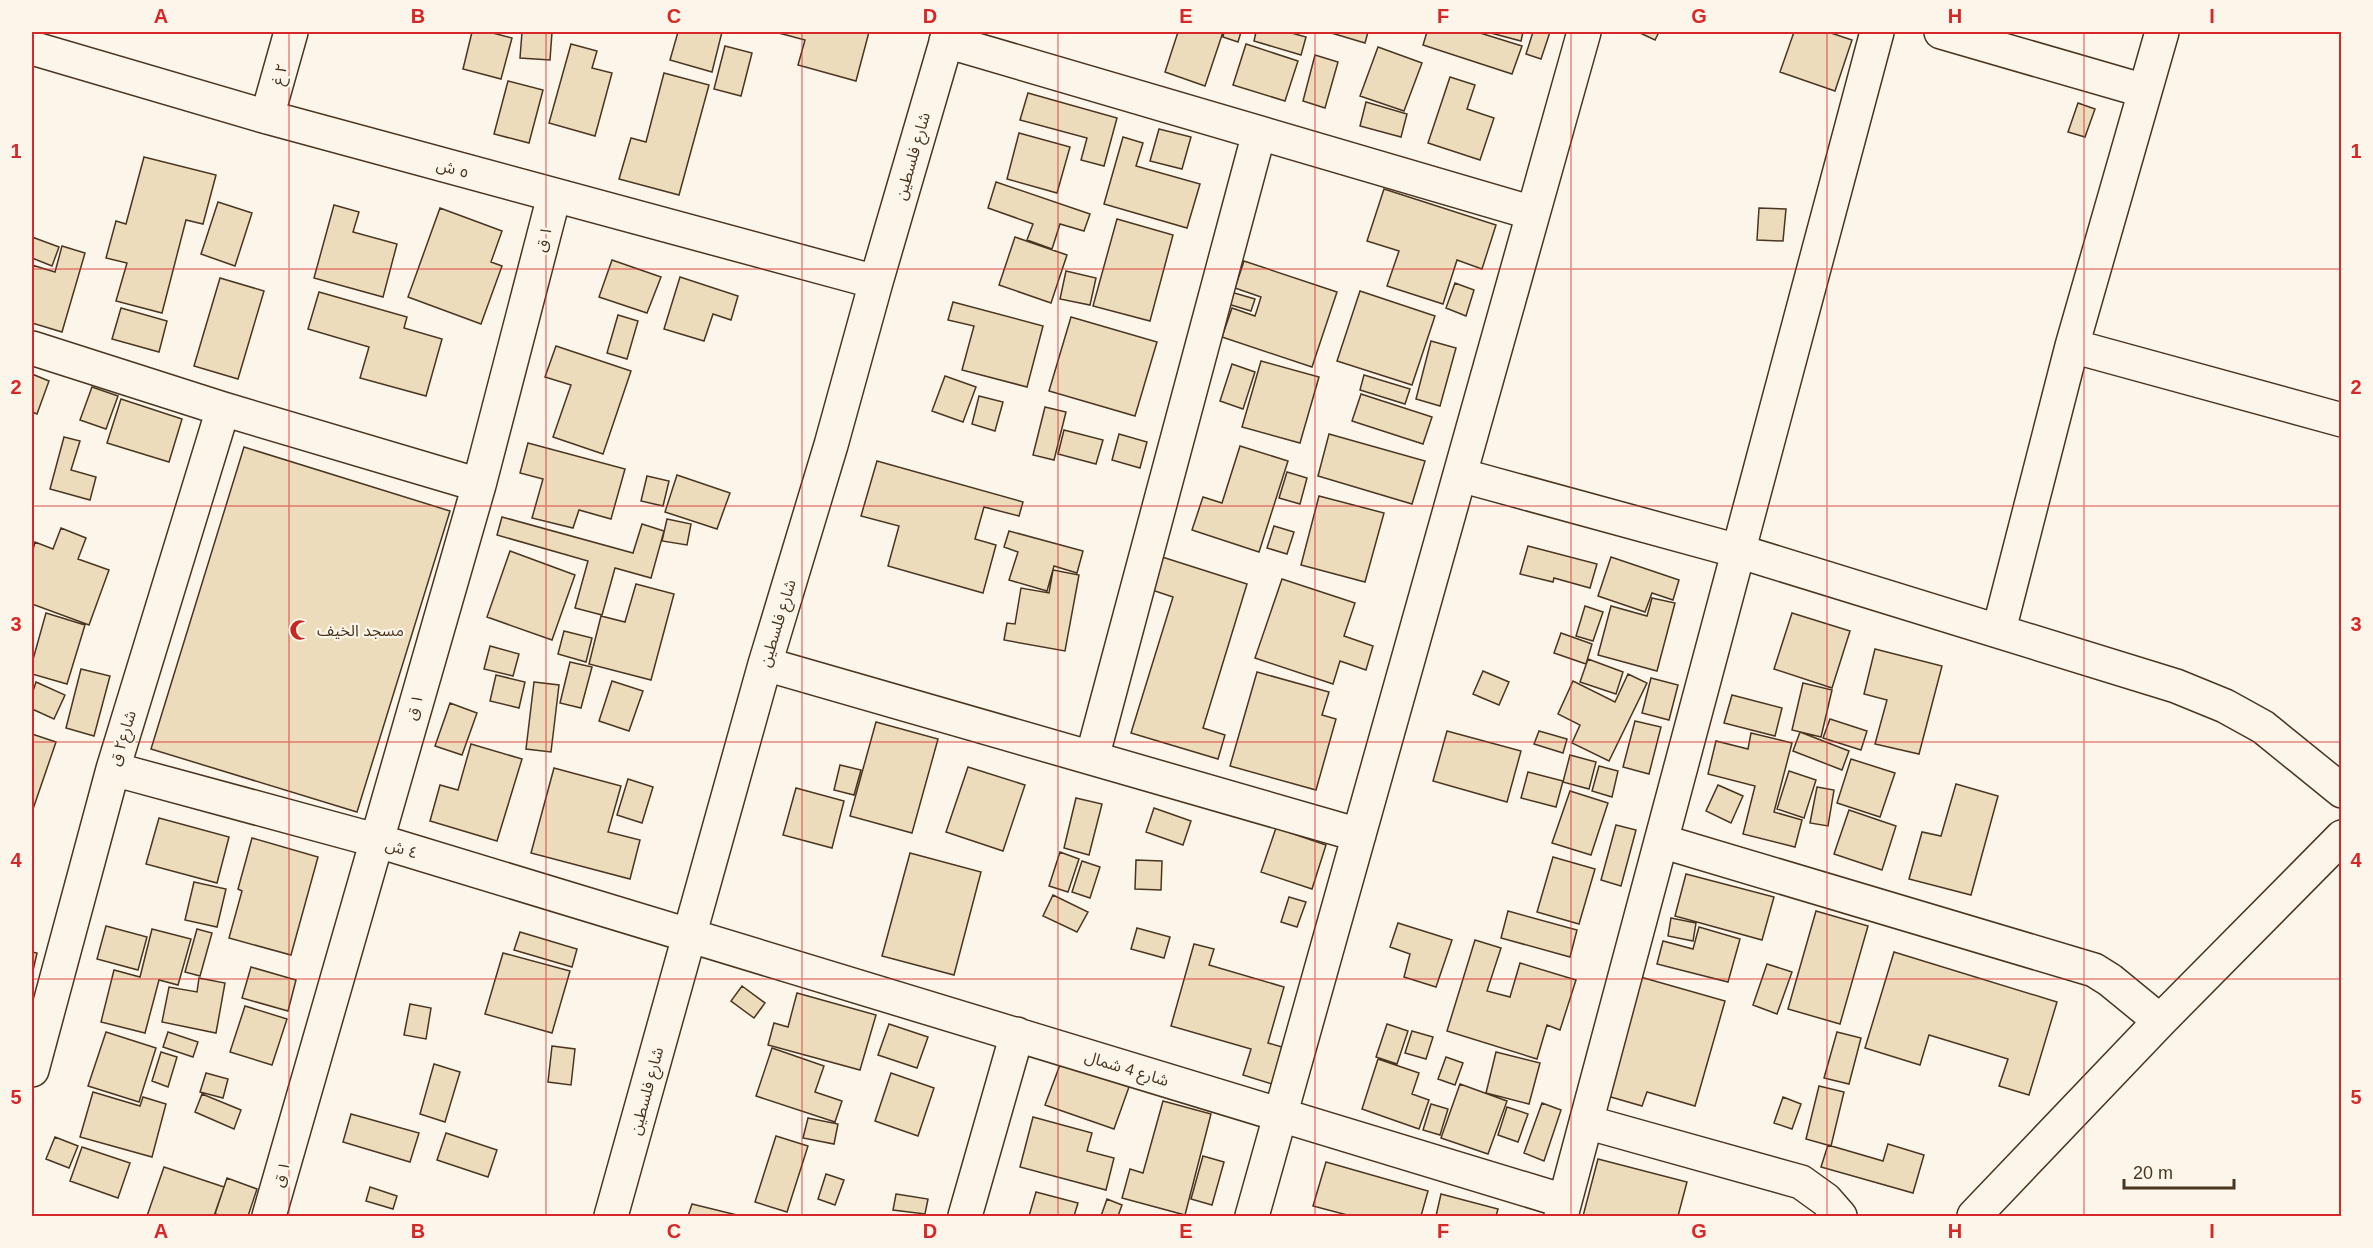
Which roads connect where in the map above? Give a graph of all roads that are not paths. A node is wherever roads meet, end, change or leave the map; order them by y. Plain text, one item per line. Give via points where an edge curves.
1 (291, 32) edge
2 (1584, 32) edge
3 (1877, 32) edge
4 (1941, 32) edge
5 (2162, 32) edge
6 (948, 36) edge
7 (32, 48) edge
8 (2145, 91) junction
9 (267, 117) junction
10 (1259, 133) junction
11 (554, 196) junction
12 (1533, 213) junction
13 (876, 282) junction
14 (2072, 346) junction
15 (32, 348) edge
16 (223, 409) junction
17 (2342, 420) edge
18 (1460, 475) junction
19 (479, 485) junction
20 (1738, 552) junction
21 (1999, 630) junction
22 (765, 664) junction
23 (1092, 758) junction
24 (113, 769) junction
25 (2342, 791) edge
26 (1359, 835) junction
27 (2342, 837) edge
28 (375, 840) junction
29 (1661, 841) junction
30 (688, 937) junction
31 (2160, 1021) junction
32 (1017, 1035) junction
33 (32, 1070) edge
34 (1280, 1114) junction
35 (1586, 1122) junction
36 (1562, 1209) edge
37 (269, 1216) edge
38 (611, 1216) edge
39 (965, 1216) edge
40 (1252, 1216) edge
41 (1840, 1216) edge
42 (1974, 1216) edge

1 - 9 street, ٢ غ
2 - 12 street
3 - 20 street
4 - 8 street
5 - 8 street
6 - 10 street
6 - 13 street, شارع فلسطين
7 - 9 street, ٥ ش
8 - 14 street
9 - 11 street, ٥ ش
10 - 12 street
10 - 23 street
11 - 13 street, ٥ ش
11 - 19 street, ١ ق
12 - 18 street
13 - 22 street, شارع فلسطين
14 - 17 street
14 - 21 street
15 - 16 street
16 - 19 street
16 - 24 street, شارع٢ ق
18 - 20 street
18 - 26 street
19 - 28 street, ١ ق
20 - 21 street
20 - 29 street
21 - 25 street via 2176,686 2225,706 2263,727
22 - 23 street
22 - 30 street, شارع فلسطين
23 - 26 street
24 - 28 street, ٤ ش
24 - 33 street, شارع٢ ق
26 - 34 street
27 - 31 street
28 - 30 street, ٤ ش
28 - 37 street, ١ ق
29 - 31 street via 2094,970
29 - 35 street
30 - 32 street, شارع 4 شمال
30 - 38 street, شارع فلسطين
31 - 42 street
32 - 34 street, شارع 4 شمال
32 - 39 street
34 - 36 street, شارع 4 شمال
34 - 40 street
35 - 36 street
35 - 41 street via 1801,1182

